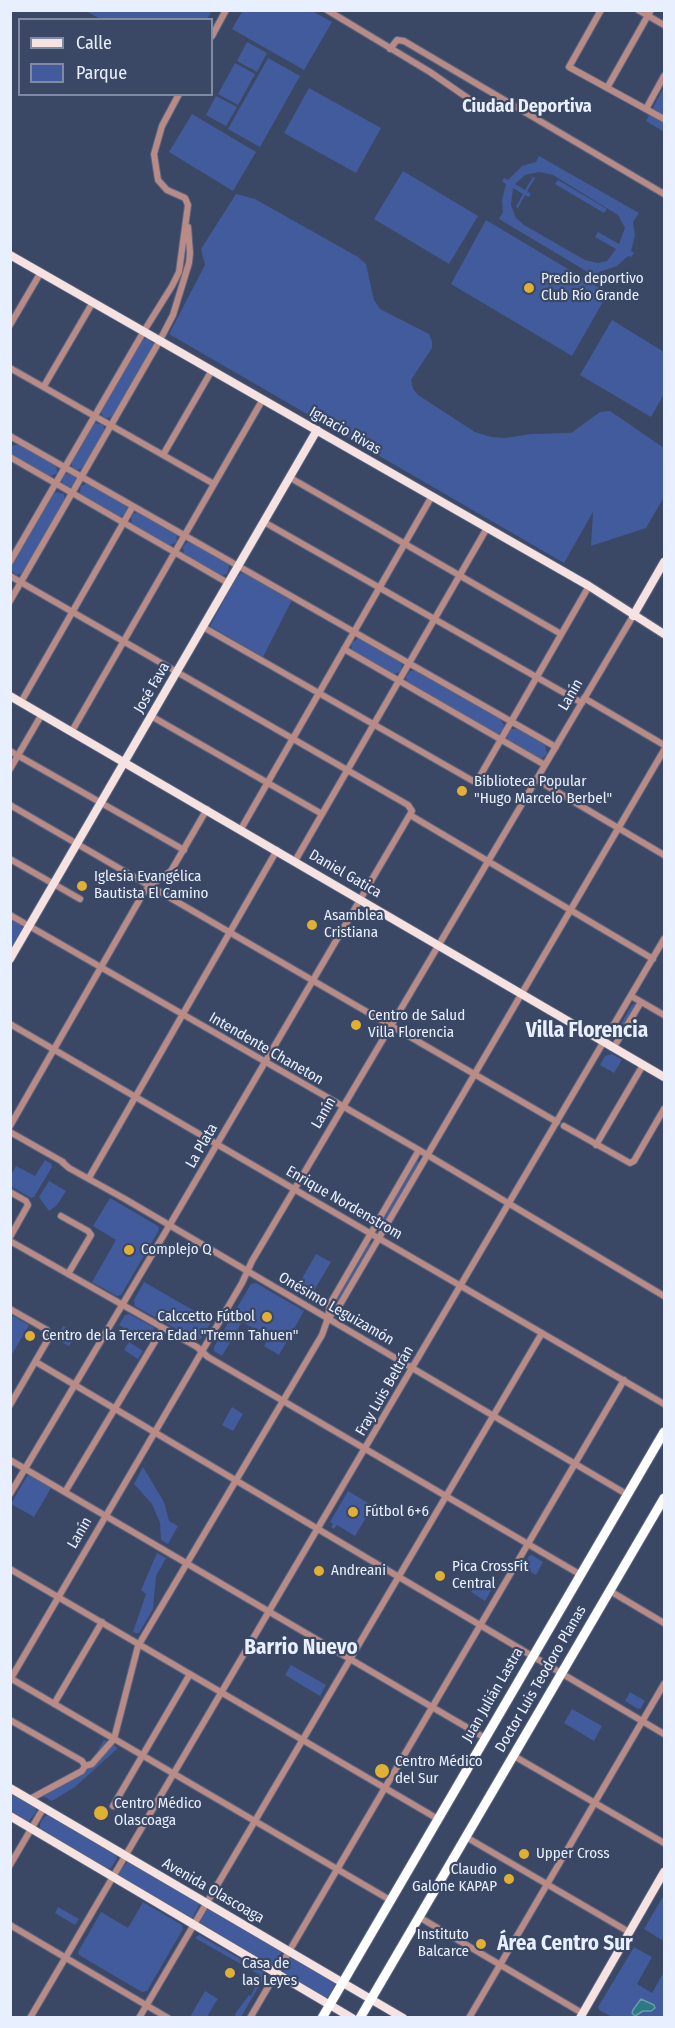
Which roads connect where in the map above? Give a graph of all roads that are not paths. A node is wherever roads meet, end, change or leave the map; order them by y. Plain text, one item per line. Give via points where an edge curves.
1 (226, 10) edge
2 (327, 10) edge
3 (600, 10) edge
4 (638, 10) edge
5 (650, 13) edge
6 (664, 25) edge
7 (213, 34) edge
8 (390, 49) junction
9 (664, 76) edge
10 (607, 88) junction
11 (178, 96) edge
12 (505, 100) junction
13 (646, 109) junction
14 (664, 119) edge
15 (664, 194) edge
16 (187, 219) junction
17 (10, 255) edge
18 (41, 272) junction
19 (93, 302) junction
20 (10, 325) edge
21 (144, 331) junction
22 (160, 340) junction
23 (10, 368) edge
24 (212, 370) junction
25 (44, 386) junction
26 (263, 399) junction
27 (95, 416) junction
28 (112, 425) junction
29 (317, 430) junction
30 (12, 439) edge
31 (163, 454) junction
32 (10, 457) edge
33 (65, 467) junction
34 (82, 477) junction
35 (289, 477) junction
36 (56, 484) junction
37 (214, 484) junction
38 (72, 493) junction
39 (432, 496) junction
40 (134, 506) junction
41 (264, 522) junction
42 (124, 523) junction
43 (487, 528) junction
44 (185, 536) junction
45 (404, 544) junction
46 (175, 552) junction
47 (10, 562) edge
48 (664, 562) edge
49 (238, 566) junction
50 (459, 575) junction
51 (10, 576) edge
52 (21, 582) junction
53 (228, 583) junction
54 (589, 586) junction
55 (379, 588) junction
56 (10, 601) edge
57 (73, 612) junction
58 (633, 616) junction
59 (434, 619) junction
60 (203, 627) junction
61 (354, 632) junction
62 (561, 634) junction
63 (664, 634) edge
64 (124, 641) junction
65 (344, 649) junction
66 (409, 663) junction
67 (177, 671) junction
68 (536, 678) junction
69 (399, 681) junction
70 (318, 694) junction
71 (10, 696) edge
72 (583, 701) junction
73 (21, 702) junction
74 (42, 714) junction
75 (151, 716) junction
76 (511, 722) junction
77 (373, 725) junction
78 (72, 731) junction
79 (293, 738) junction
80 (501, 740) junction
81 (556, 747) junction
82 (664, 748) edge
83 (10, 751) edge
84 (18, 755) junction
85 (125, 762) junction
86 (545, 765) junction
87 (10, 769) edge
88 (347, 770) junction
89 (537, 780) junction
90 (267, 783) junction
91 (101, 803) junction
92 (10, 805) edge
93 (207, 809) junction
94 (411, 812) junction
95 (322, 814) junction
96 (618, 828) junction
97 (241, 829) junction
98 (78, 844) junction
99 (184, 850) junction
100 (277, 850) junction
101 (664, 855) edge
102 (10, 859) edge
103 (295, 861) junction
104 (489, 861) junction
105 (54, 884) junction
106 (150, 886) junction
107 (361, 898) junction
108 (80, 899) dead end
109 (570, 910) junction
110 (10, 915) edge
111 (30, 927) junction
112 (230, 932) junction
113 (664, 939) edge
114 (439, 944) junction
115 (657, 952) junction
116 (664, 956) edge
117 (10, 959) edge
118 (653, 959) junction
119 (101, 968) junction
120 (313, 981) junction
121 (522, 993) junction
122 (631, 996) junction
123 (641, 1002) junction
124 (183, 1014) junction
125 (664, 1016) edge
126 (10, 1024) edge
127 (390, 1026) junction
128 (604, 1042) junction
129 (614, 1047) junction
130 (54, 1049) junction
131 (266, 1062) junction
132 (643, 1065) junction
133 (474, 1074) junction
134 (664, 1077) edge
135 (136, 1096) junction
136 (343, 1106) junction
137 (664, 1109) edge
138 (557, 1122) junction
139 (10, 1126) edge
140 (564, 1126) dead end
141 (10, 1132) edge
142 (218, 1144) junction
143 (596, 1145) junction
144 (419, 1150) junction
145 (427, 1155) junction
146 (61, 1161) junction
147 (90, 1176) junction
148 (295, 1189) junction
149 (10, 1192) edge
150 (125, 1199) junction
151 (509, 1203) junction
152 (61, 1216) dead end
153 (170, 1225) junction
154 (371, 1233) junction
155 (379, 1237) junction
156 (10, 1239) edge
157 (247, 1271) junction
158 (68, 1274) junction
159 (461, 1285) junction
160 (664, 1296) edge
161 (122, 1305) junction
162 (10, 1309) edge
163 (328, 1318) junction
164 (163, 1328) junction
165 (542, 1333) junction
166 (202, 1352) junction
167 (36, 1362) junction
168 (412, 1368) junction
169 (624, 1380) junction
170 (75, 1385) junction
171 (283, 1401) junction
172 (664, 1404) edge
173 (10, 1406) edge
174 (114, 1409) junction
175 (493, 1416) junction
176 (664, 1432) edge
177 (155, 1433) junction
178 (365, 1449) junction
179 (10, 1460) edge
180 (575, 1464) junction
181 (26, 1469) junction
182 (236, 1481) junction
183 (65, 1492) junction
184 (10, 1494) edge
185 (628, 1495) junction
186 (446, 1496) junction
187 (664, 1498) edge
188 (661, 1514) edge
189 (106, 1516) junction
190 (317, 1529) junction
191 (528, 1544) junction
192 (187, 1563) junction
193 (10, 1569) edge
194 (581, 1575) junction
195 (398, 1577) junction
196 (610, 1591) junction
197 (59, 1597) junction
198 (268, 1611) junction
199 (102, 1622) junction
200 (664, 1623) edge
201 (480, 1626) junction
202 (139, 1644) junction
203 (532, 1657) junction
204 (350, 1659) junction
205 (190, 1674) junction
206 (562, 1674) junction
207 (11, 1679) edge
208 (664, 1684) edge
209 (221, 1692) junction
210 (54, 1704) junction
211 (432, 1707) junction
212 (10, 1720) edge
213 (643, 1721) junction
214 (664, 1734) edge
215 (485, 1738) junction
216 (114, 1739) junction
217 (302, 1740) junction
218 (143, 1756) junction
219 (514, 1756) junction
220 (85, 1766) junction
221 (173, 1773) junction
222 (10, 1788) edge
223 (384, 1788) junction
224 (30, 1799) junction
225 (595, 1803) junction
226 (113, 1806) dead end
227 (44, 1808) junction
228 (10, 1816) edge
229 (438, 1819) junction
230 (255, 1821) junction
231 (32, 1829) junction
232 (466, 1837) junction
233 (664, 1843) edge
234 (125, 1855) junction
235 (10, 1865) edge
236 (337, 1869) junction
237 (664, 1874) edge
238 (112, 1876) junction
239 (547, 1884) junction
240 (390, 1900) junction
241 (206, 1903) junction
242 (419, 1917) junction
243 (194, 1924) junction
244 (10, 1925) edge
245 (629, 1932) junction
246 (288, 1951) junction
247 (65, 1957) junction
248 (500, 1965) junction
249 (276, 1972) junction
250 (342, 1983) junction
251 (371, 1999) junction
252 (330, 2003) junction
253 (147, 2005) junction
254 (581, 2015) edge
255 (30, 2018) edge
256 (139, 2018) edge
257 (168, 2018) edge
258 (250, 2018) edge
259 (322, 2018) edge
260 (352, 2018) edge
261 (360, 2018) edge
262 (403, 2018) edge
263 (469, 2018) edge

1 - 7 street
2 - 8 street
3 - 10 street via 568,67
4 - 5 street
5 - 6 street
5 - 10 street
8 - 12 street via 475,103 486,105
8 - 12 street via 397,40 404,41
9 - 13 street
10 - 13 street
11 - 16 street via 158,136 154,164 162,185 188,202
12 - 15 street
13 - 14 street
16 - 21 street via 176,279
16 - 22 street via 189,262 173,315
17 - 18 main road, Ignacio Rivas
18 - 19 main road, Ignacio Rivas
18 - 20 street
19 - 21 main road, Ignacio Rivas
19 - 25 street
21 - 22 main road, Ignacio Rivas
21 - 27 street
22 - 24 main road, Ignacio Rivas
22 - 28 street
23 - 25 street
24 - 26 main road, Ignacio Rivas
24 - 31 street
25 - 27 street
26 - 29 main road, Ignacio Rivas
26 - 37 street
27 - 28 street
27 - 33 street
28 - 31 street
28 - 34 street
29 - 35 main road, José Fava
29 - 39 main road, Ignacio Rivas
30 - 33 street
31 - 37 street
32 - 36 street
33 - 34 street
33 - 36 street
34 - 38 street
34 - 40 street
35 - 41 main road, José Fava
35 - 45 street
36 - 38 street
36 - 47 street
37 - 44 street
38 - 42 street
38 - 52 street
39 - 43 main road, Ignacio Rivas
39 - 45 street
40 - 42 street
40 - 44 street
41 - 49 main road, José Fava
41 - 55 street
42 - 46 street
42 - 57 street
43 - 50 street
43 - 54 main road, Ignacio Rivas
44 - 46 street
44 - 49 street
45 - 50 street
45 - 55 street
46 - 53 street
46 - 64 street
48 - 58 main road, Lanín
49 - 53 main road, José Fava
49 - 61 street
50 - 59 street
50 - 62 street
51 - 52 street
52 - 56 street
52 - 57 street
53 - 60 main road, José Fava
54 - 58 main road, Ignacio Rivas
54 - 62 street
55 - 59 street
55 - 61 street
57 - 64 street
57 - 73 street
58 - 63 main road, Ignacio Rivas
58 - 72 street, Lanín
59 - 66 street
59 - 68 street
60 - 67 main road, José Fava
60 - 70 street
61 - 65 street
61 - 66 street
62 - 68 street
64 - 67 street
64 - 78 street
65 - 69 street
65 - 70 street
66 - 69 street
66 - 76 street
67 - 75 main road, José Fava
67 - 79 street
68 - 72 street
68 - 76 street
69 - 77 street
69 - 80 street
70 - 77 street
70 - 79 street
71 - 73 main road, Daniel Gatica
72 - 81 street, Lanín
72 - 82 street
73 - 74 main road, Daniel Gatica
74 - 78 main road, Daniel Gatica
74 - 84 street
75 - 85 main road, José Fava
75 - 90 street
76 - 80 street
76 - 81 street
77 - 80 street via 475,781
77 - 88 street
78 - 85 main road, Daniel Gatica
79 - 88 street
79 - 90 street
80 - 86 street
81 - 86 street, Lanín
82 - 96 street
83 - 84 street
84 - 87 street
84 - 91 street
85 - 91 main road, José Fava
85 - 93 main road, Daniel Gatica
86 - 89 street, Lanín
88 - 94 street via 408,805
88 - 95 street
89 - 96 street
89 - 104 street, Lanín
90 - 95 street
90 - 97 street
91 - 98 main road, José Fava
91 - 99 street
92 - 98 street
93 - 97 main road, Daniel Gatica
93 - 99 street
94 - 104 street
94 - 107 street, La Plata
95 - 103 street
96 - 101 street
96 - 109 street
97 - 100 main road, Daniel Gatica
98 - 105 main road, José Fava
98 - 106 street
99 - 106 street via 168,874
100 - 103 main road, Daniel Gatica
100 - 112 street
102 - 105 street
103 - 107 main road, Daniel Gatica
104 - 109 street
104 - 114 street, Lanín
105 - 108 street
105 - 111 main road, José Fava
106 - 112 street
106 - 119 street
107 - 114 main road, Daniel Gatica
107 - 120 street, La Plata
109 - 118 street
109 - 121 street
110 - 111 street, Intendente Chaneton
111 - 117 main road, José Fava
111 - 119 street, Intendente Chaneton
112 - 120 street
112 - 124 street
113 - 115 street, Fray Luis Beltrán
114 - 121 main road, Daniel Gatica
114 - 127 street, Lanín
115 - 116 street
115 - 118 street, Fray Luis Beltrán
118 - 122 street, Fray Luis Beltrán
119 - 124 street, Intendente Chaneton
119 - 130 street
120 - 127 street
120 - 131 street, La Plata
121 - 128 main road, Daniel Gatica
121 - 133 street
122 - 123 street
122 - 128 street, Fray Luis Beltrán
123 - 125 street
123 - 129 street
124 - 131 street, Intendente Chaneton
124 - 135 street
126 - 130 street, Enrique Nordenstrom
127 - 133 street
127 - 136 street, Lanín
128 - 129 main road, Daniel Gatica
128 - 138 street, Fray Luis Beltrán
129 - 132 main road, Daniel Gatica
130 - 135 street, Enrique Nordenstrom
130 - 139 street
131 - 136 street, Intendente Chaneton
131 - 142 street, La Plata
132 - 134 main road, Daniel Gatica
132 - 143 street
133 - 138 street
133 - 145 street
135 - 142 street, Enrique Nordenstrom
135 - 147 street
136 - 144 street, Intendente Chaneton
136 - 148 street, Lanín
137 - 143 street via 634,1161 630,1163
138 - 151 street, Fray Luis Beltrán
140 - 143 street
141 - 146 street, Onésimo Leguizamón
142 - 148 street, Enrique Nordenstrom
142 - 153 street, La Plata
144 - 145 street, Intendente Chaneton
144 - 154 street
145 - 151 street, Intendente Chaneton
145 - 155 street
146 - 147 street, Onésimo Leguizamón
146 - 150 street, Onésimo Leguizamón
147 - 150 street, Onésimo Leguizamón
148 - 154 street, Enrique Nordenstrom
148 - 157 street, Lanín
149 - 156 street via 28,1203
150 - 153 street, Onésimo Leguizamón
151 - 159 street, Fray Luis Beltrán
151 - 160 street, Intendente Chaneton
152 - 158 street via 90,1233
153 - 157 street, Onésimo Leguizamón
153 - 161 street, La Plata
154 - 155 street, Enrique Nordenstrom
154 - 163 street via 330,1304
155 - 159 street, Enrique Nordenstrom
155 - 163 street via 338,1308
156 - 158 street
157 - 163 street, Onésimo Leguizamón
157 - 166 street, Lanín
158 - 161 street
159 - 165 street, Enrique Nordenstrom
159 - 168 street, Fray Luis Beltrán
161 - 164 street
161 - 170 street, La Plata
162 - 167 street via 50,1334
163 - 168 street, Onésimo Leguizamón
163 - 171 street
164 - 166 street
164 - 174 street
165 - 169 street, Enrique Nordenstrom
165 - 175 street
166 - 171 street
166 - 177 street, Lanín
167 - 170 street
167 - 173 street
168 - 175 street, Onésimo Leguizamón
168 - 178 street, Fray Luis Beltrán
169 - 172 street, Enrique Nordenstrom
169 - 180 street
170 - 174 street
170 - 181 street, La Plata
171 - 178 street
171 - 182 street
174 - 177 street
174 - 183 street
175 - 180 street, Onésimo Leguizamón
175 - 186 street
176 - 185 highway, Juan Julián Lastra
177 - 182 street
177 - 189 street, Lanín
178 - 186 street
178 - 190 street, Fray Luis Beltrán
179 - 181 street
180 - 185 street, Onésimo Leguizamón
180 - 191 street
181 - 183 street
181 - 184 street, La Plata
182 - 190 street
182 - 192 street
183 - 189 street
185 - 194 highway, Juan Julián Lastra
186 - 191 street
186 - 195 street
187 - 188 highway, Doctor Luis Teodoro Planas
188 - 196 highway, Doctor Luis Teodoro Planas
189 - 192 street
189 - 197 street, Lanín
190 - 195 street
190 - 198 street, Fray Luis Beltrán
191 - 194 street
191 - 201 street
192 - 198 street
192 - 202 street
193 - 197 street
194 - 203 highway, Juan Julián Lastra
195 - 201 street
195 - 204 street
196 - 200 street
196 - 206 highway, Doctor Luis Teodoro Planas
197 - 199 street
197 - 207 street, Lanín
198 - 204 street
198 - 209 street, Fray Luis Beltrán
199 - 202 street
199 - 210 street
201 - 203 street
201 - 211 street
202 - 205 street
202 - 216 street
203 - 206 street
203 - 215 highway, Juan Julián Lastra
204 - 211 street
204 - 217 street
205 - 209 street
205 - 218 street
206 - 213 street
206 - 219 highway, Doctor Luis Teodoro Planas
207 - 210 street
208 - 213 street
209 - 217 street
209 - 221 street, Fray Luis Beltrán
210 - 216 street
211 - 215 street
211 - 223 street
212 - 220 street
213 - 214 street
213 - 225 street
215 - 229 highway, Juan Julián Lastra
216 - 218 street
216 - 220 street via 92,1764
217 - 223 street
217 - 230 street
218 - 221 street
218 - 226 street
219 - 225 street
219 - 232 highway, Doctor Luis Teodoro Planas
220 - 224 street
221 - 230 street
221 - 234 street, Fray Luis Beltrán
222 - 224 main road, Avenida Olascoaga
223 - 229 street
223 - 236 street
224 - 227 main road, Avenida Olascoaga
225 - 233 street
225 - 239 street
227 - 231 street
227 - 234 main road, Avenida Olascoaga
228 - 231 main road
229 - 240 highway, Juan Julián Lastra
230 - 236 street
230 - 241 street
231 - 235 street
231 - 238 main road
232 - 239 street
232 - 242 highway, Doctor Luis Teodoro Planas
234 - 238 street, Fray Luis Beltrán
234 - 241 main road, Avenida Olascoaga
236 - 240 street
236 - 246 street
237 - 245 main road
238 - 243 main road
238 - 247 street, Fray Luis Beltrán
239 - 245 street
239 - 248 street
240 - 250 highway, Juan Julián Lastra
241 - 243 street
241 - 246 main road, Avenida Olascoaga
242 - 248 street
242 - 251 highway, Doctor Luis Teodoro Planas
243 - 249 main road
243 - 253 street
244 - 247 street
245 - 254 main road
246 - 249 street
246 - 250 main road, Avenida Olascoaga
247 - 253 street
247 - 255 street, Fray Luis Beltrán
248 - 254 street
248 - 263 street
249 - 252 main road
249 - 258 street
250 - 251 main road, Avenida Olascoaga
250 - 252 highway, Juan Julián Lastra
251 - 261 highway, Doctor Luis Teodoro Planas
251 - 262 main road, Avenida Olascoaga
252 - 259 highway, Juan Julián Lastra
252 - 260 main road
253 - 256 street
253 - 257 street

